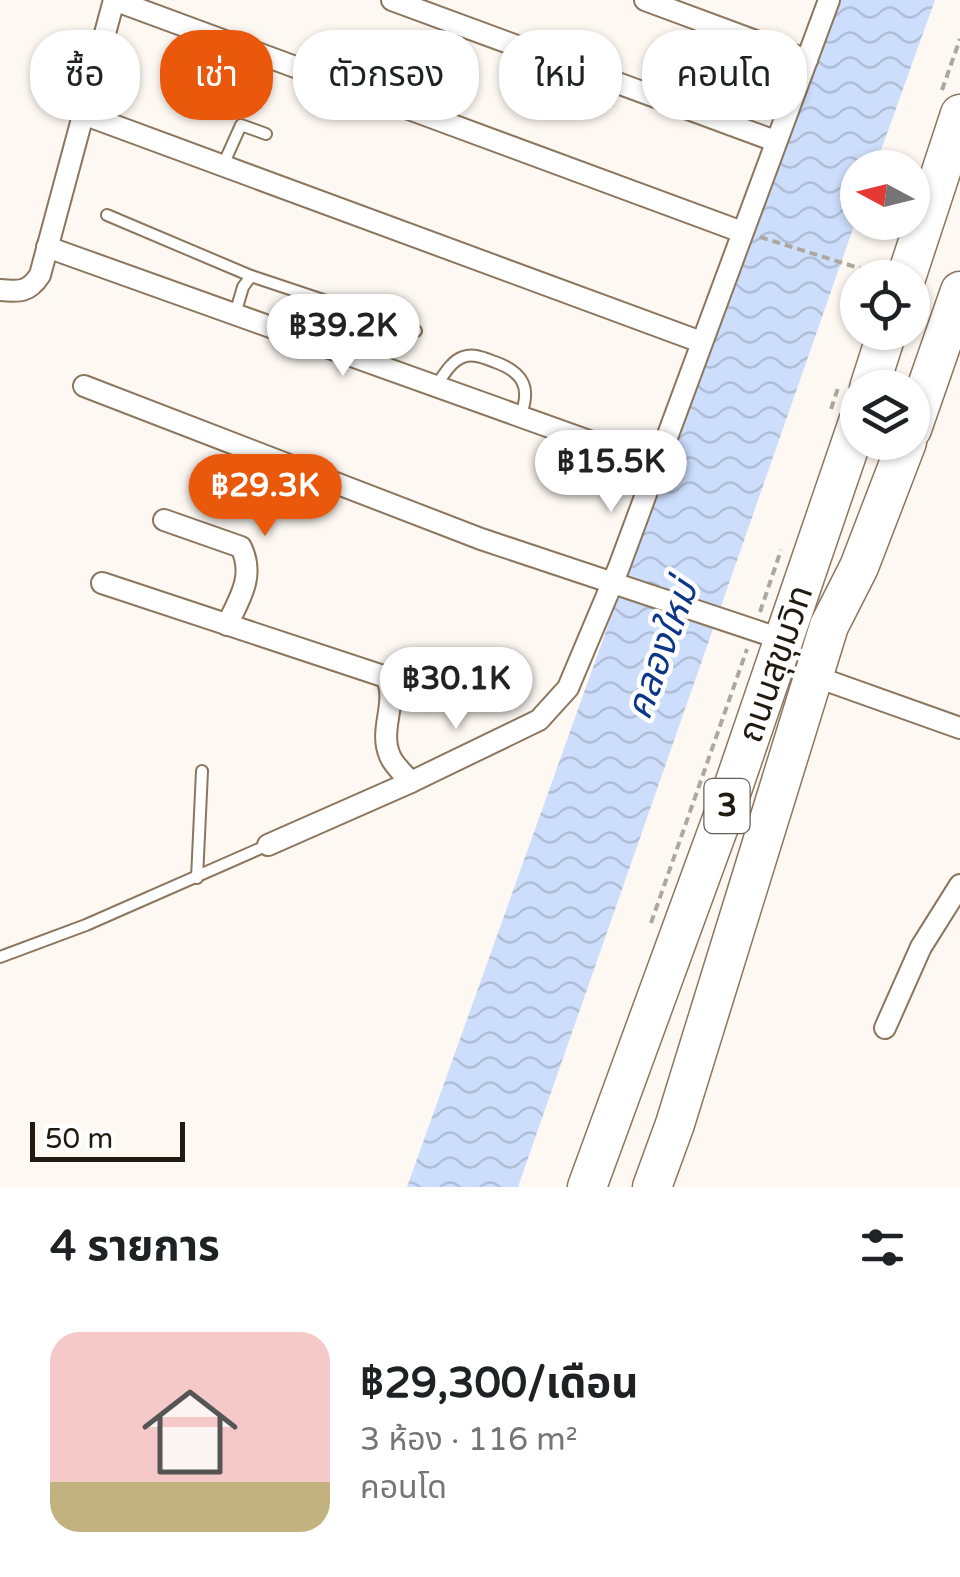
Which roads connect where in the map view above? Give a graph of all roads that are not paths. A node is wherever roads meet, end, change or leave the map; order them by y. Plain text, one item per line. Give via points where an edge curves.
1 (114, 0) edge
2 (392, 0) edge
3 (645, 0) edge
4 (829, 0) edge
5 (106, 30) edge
6 (726, 30) edge
7 (807, 60) edge
8 (960, 114) edge
9 (81, 120) edge
10 (99, 120) edge
11 (783, 120) edge
12 (266, 134) dead end
13 (775, 141) junction
14 (222, 166) junction
15 (108, 216) dead end
16 (742, 232) junction
17 (47, 247) junction
18 (899, 260) edge
19 (251, 276) junction
20 (0, 290) edge
21 (960, 291) edge
22 (234, 314) junction
23 (416, 331) dead end
24 (701, 342) junction
25 (930, 377) edge
26 (84, 386) dead end
27 (436, 386) junction
28 (520, 416) junction
29 (840, 427) edge
30 (900, 460) edge
31 (656, 465) junction
32 (164, 520) dead end
33 (102, 584) dead end
34 (616, 585) junction
35 (227, 625) junction
36 (759, 632) junction
37 (814, 676) junction
38 (960, 728) edge
39 (202, 770) dead end
40 (411, 782) junction
41 (268, 845) joint
42 (197, 878) junction
43 (960, 884) edge
44 (0, 957) edge
45 (885, 1028) dead end
46 (587, 1187) edge
47 (652, 1187) edge

1 - 5 street
1 - 16 street
2 - 13 street
3 - 6 street
4 - 7 street
8 - 18 highway
9 - 17 street
10 - 14 street
11 - 13 street
12 - 14 lane via 241,125
13 - 16 street
14 - 24 street
15 - 19 lane
16 - 24 street
17 - 20 street via 32,288
17 - 22 street
19 - 22 lane
19 - 23 lane
21 - 25 highway
22 - 27 street
24 - 31 street
26 - 34 street
27 - 28 street
27 - 28 lane via 464,357 480,356 511,368 525,384
28 - 31 street
29 - 36 highway, ถนนสุขุมวิท / 3
30 - 37 highway, ถนนสุขุมวิท / 3
31 - 34 street
32 - 35 street via 241,547 247,584
33 - 35 street
34 - 36 street
34 - 40 street via 553,707
35 - 40 street via 386,677 392,699 386,740 391,759
36 - 46 highway, ถนนสุขุมวิท / 3
37 - 38 street
37 - 47 highway, ถนนสุขุมวิท / 3
39 - 42 lane
40 - 41 street
41 - 42 lane
42 - 44 lane
43 - 45 street via 921,948

